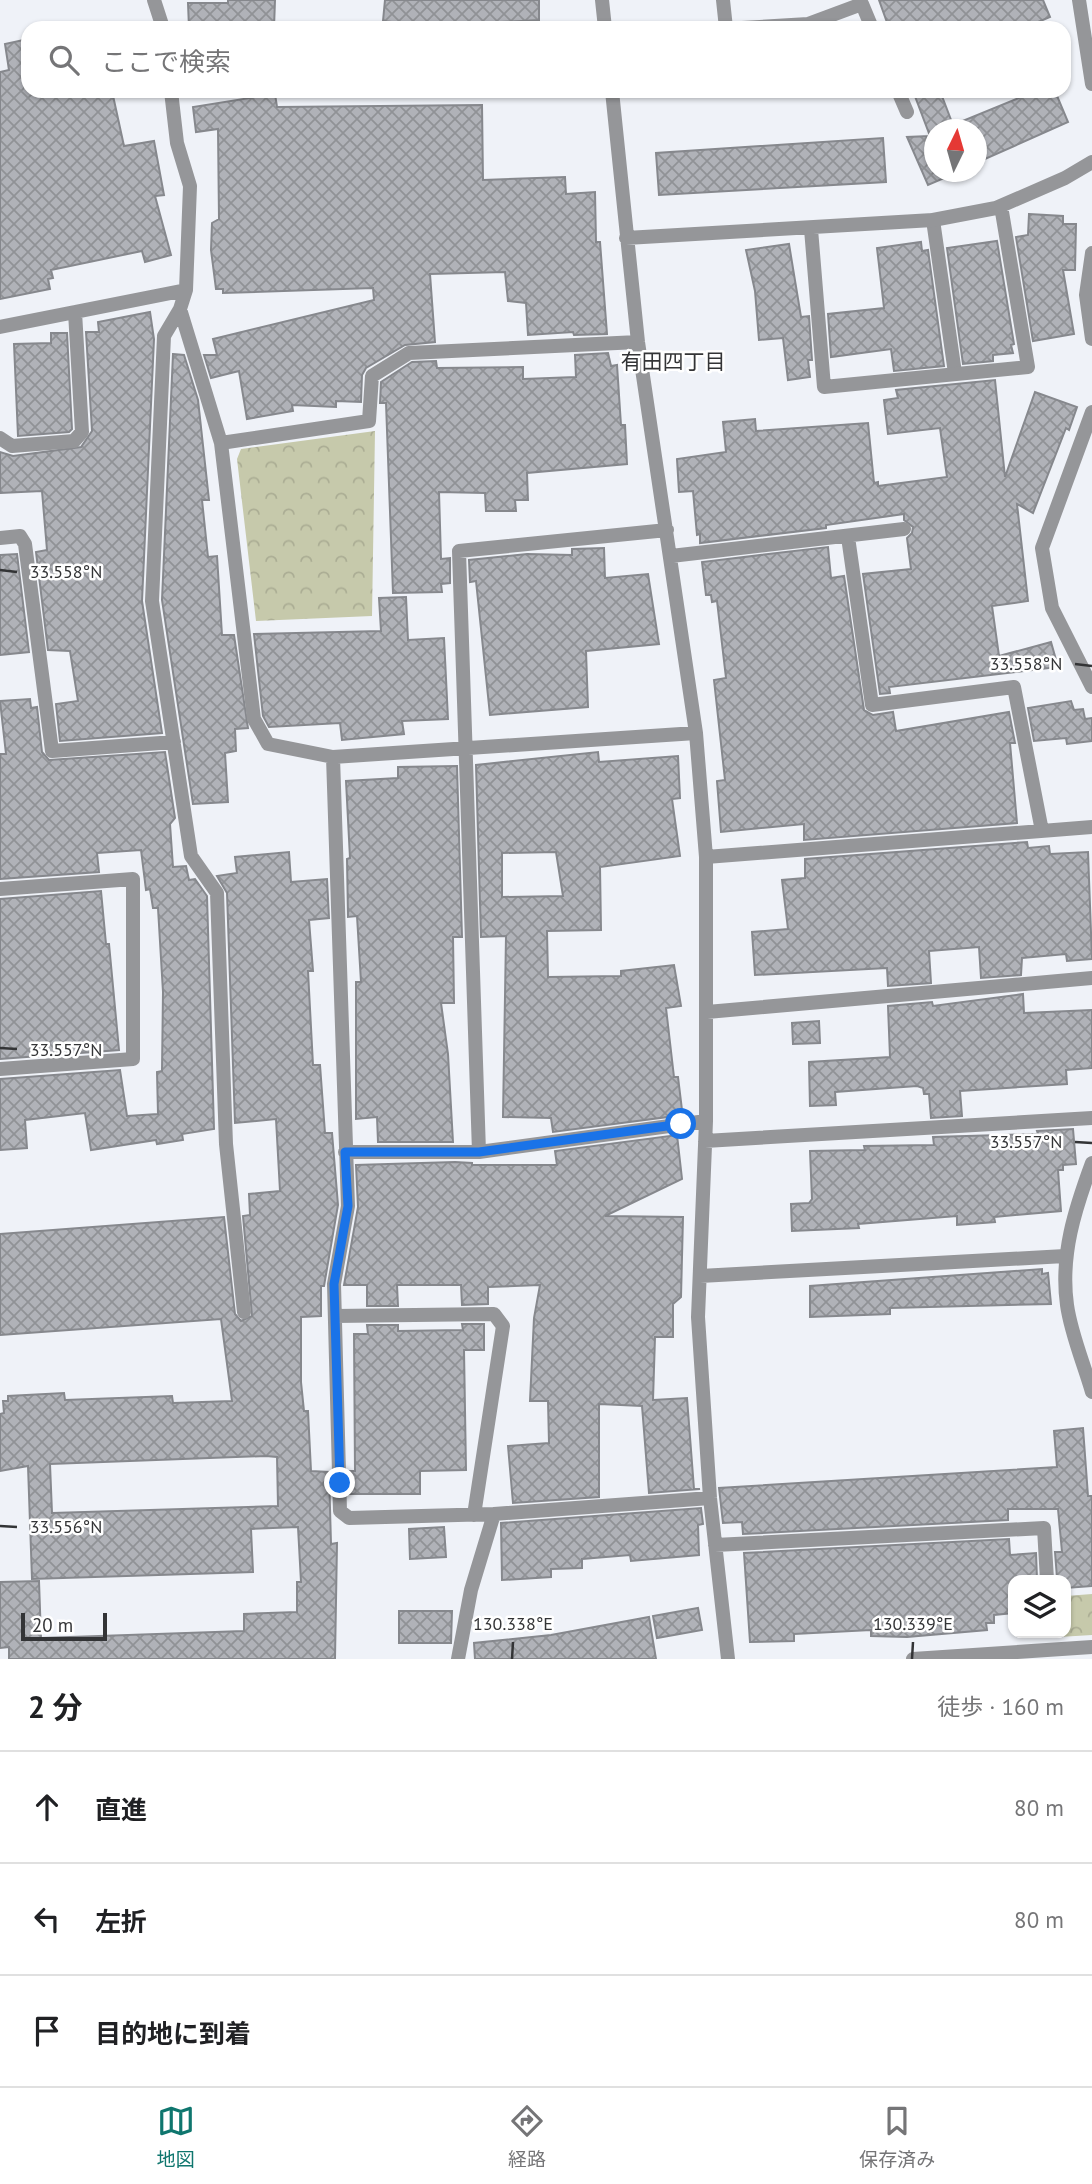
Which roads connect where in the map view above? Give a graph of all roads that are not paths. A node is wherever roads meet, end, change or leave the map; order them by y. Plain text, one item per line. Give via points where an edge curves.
1 (154, 0) edge
2 (602, 0) edge
3 (723, 0) edge
4 (1079, 0) edge
5 (161, 21) edge
6 (605, 21) edge
7 (725, 21) edge
8 (816, 21) edge
9 (869, 21) edge
10 (1092, 83) edge
11 (172, 98) edge
12 (613, 98) edge
13 (901, 98) edge
14 (907, 112) dead end
15 (1092, 162) edge
16 (1001, 206) junction
17 (933, 220) junction
18 (811, 229) junction
19 (626, 237) junction
20 (1092, 253) edge
21 (186, 290) junction
22 (180, 309) junction
23 (75, 312) junction
24 (0, 327) edge
25 (1092, 339) edge
26 (638, 342) junction
27 (955, 373) junction
28 (1092, 412) edge
29 (0, 438) edge
30 (221, 443) junction
31 (904, 529) dead end
32 (667, 530) junction
33 (848, 537) junction
34 (0, 538) edge
35 (671, 556) junction
36 (1092, 687) edge
37 (696, 733) junction
38 (174, 742) junction
39 (464, 750) junction
40 (333, 757) junction
41 (1092, 827) edge
42 (1042, 831) junction
43 (706, 857) junction
44 (0, 889) edge
45 (1092, 978) edge
46 (706, 1012) junction
47 (0, 1069) edge
48 (1092, 1118) edge
49 (706, 1121) junction
50 (705, 1141) junction
51 (345, 1152) junction
52 (479, 1152) junction
53 (1092, 1163) edge
54 (1065, 1256) junction
55 (700, 1276) junction
56 (244, 1312) dead end
57 (335, 1316) junction
58 (1092, 1392) edge
59 (710, 1498) junction
60 (494, 1514) junction
61 (474, 1515) junction
62 (715, 1545) junction
63 (1047, 1575) edge
64 (1050, 1638) edge
65 (1092, 1647) edge
66 (1051, 1648) junction
67 (458, 1659) edge
68 (728, 1659) edge
69 (913, 1659) edge

1 - 5 street
2 - 6 street
3 - 7 street
4 - 10 street
8 - 9 street via 862,4
11 - 21 street via 177,143 190,186
12 - 19 street
13 - 14 street
15 - 16 street
16 - 17 street
16 - 27 street via 1028,367
17 - 18 street
17 - 27 street
18 - 19 street
18 - 27 street via 824,387
19 - 26 street
20 - 25 street via 1086,295
21 - 22 street
21 - 23 street
22 - 30 street
22 - 38 street via 164,336 152,601
23 - 24 street
23 - 29 street via 82,432 75,441 12,446
26 - 30 street via 409,353 372,376 369,421
26 - 32 street
28 - 36 street via 1042,548 1052,608
30 - 40 street via 254,719 268,744
31 - 33 street
32 - 35 street
32 - 39 street via 459,551
33 - 35 street
33 - 42 street via 872,705 1014,687
34 - 38 street via 20,536 25,544 52,751
35 - 37 street
37 - 39 street
37 - 43 street
38 - 56 street via 191,856 216,894 226,1144
39 - 40 street
39 - 52 street
40 - 51 street
41 - 42 street
42 - 43 street
43 - 46 street
44 - 47 street via 133,879 133,1059
45 - 46 street
46 - 49 street
48 - 50 street
49 - 50 street
49 - 52 street
50 - 55 street
51 - 52 street
51 - 57 street via 348,1206 334,1284
53 - 54 street
54 - 55 street
54 - 58 street via 1067,1305
55 - 59 street via 698,1317
57 - 61 street via 341,1511 349,1518
57 - 61 street via 494,1314 503,1326
59 - 60 street
59 - 62 street
60 - 61 street
60 - 67 street via 471,1590
62 - 63 street via 1044,1528
62 - 68 street
64 - 66 street
65 - 66 street
66 - 69 street

